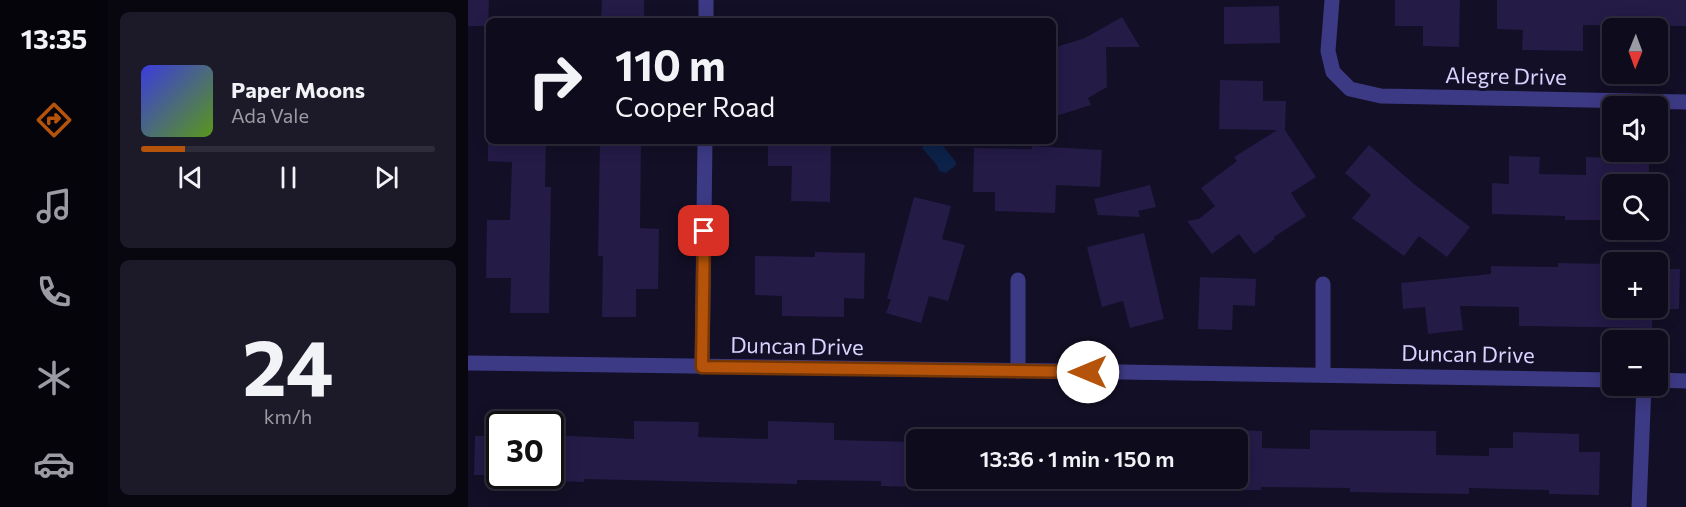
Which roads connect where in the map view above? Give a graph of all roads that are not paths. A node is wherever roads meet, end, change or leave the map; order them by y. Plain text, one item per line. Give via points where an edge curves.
1 (706, 0) edge
2 (1332, 0) edge
3 (706, 18) edge
4 (1686, 102) edge
5 (705, 144) edge
6 (1018, 280) dead end
7 (1323, 284) dead end
8 (468, 363) edge
9 (702, 367) junction
10 (1018, 371) junction
11 (1323, 373) junction
12 (1602, 380) edge
13 (1668, 380) edge
14 (1686, 381) edge
15 (1644, 396) edge
16 (1639, 507) edge

1 - 3 street
2 - 4 street, Alegre Drive via 1328,51 1333,72 1350,89 1381,96
5 - 9 street
6 - 10 street
7 - 11 street
8 - 9 street, Duncan Drive
9 - 10 street, Duncan Drive
10 - 11 street, Duncan Drive
11 - 12 street, Duncan Drive
13 - 14 street
15 - 16 street

